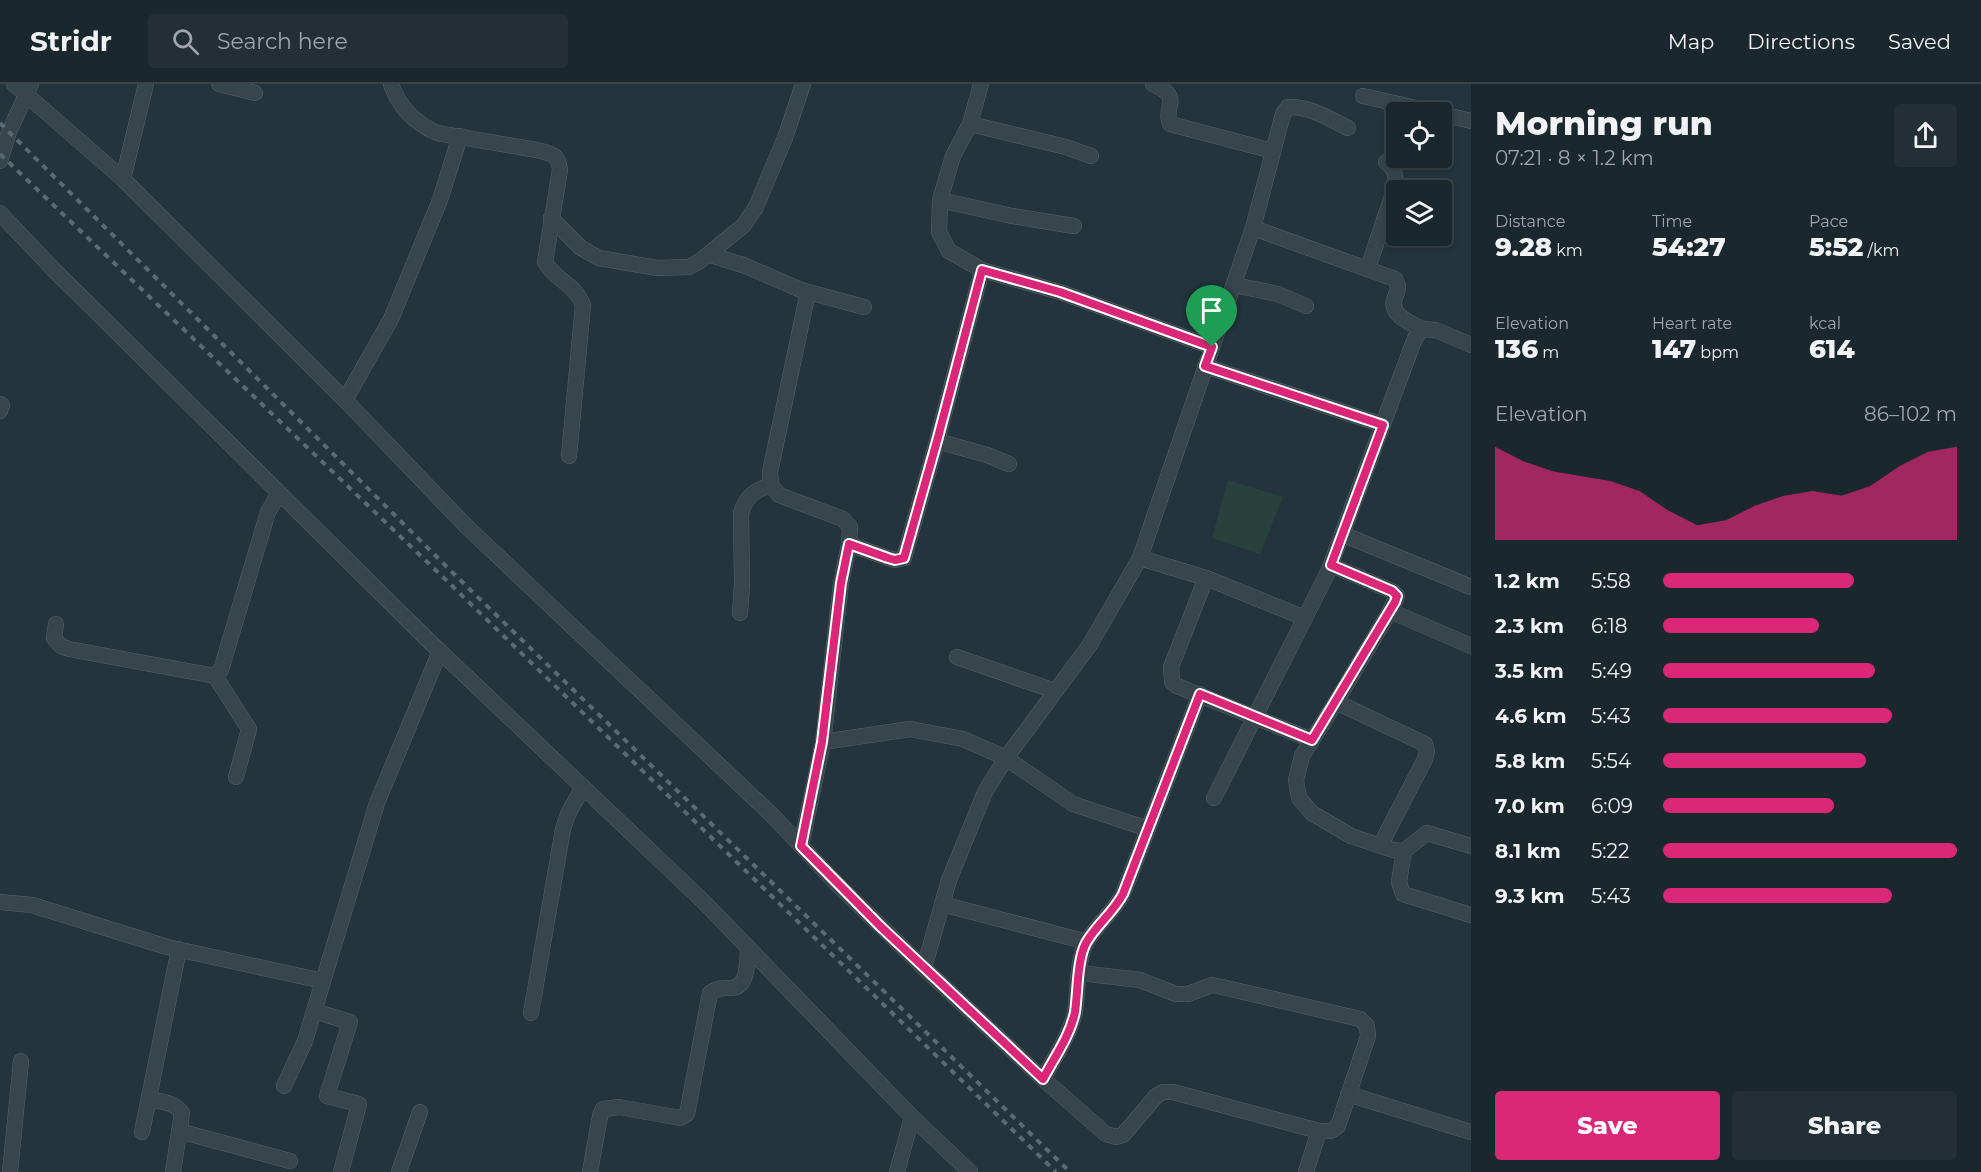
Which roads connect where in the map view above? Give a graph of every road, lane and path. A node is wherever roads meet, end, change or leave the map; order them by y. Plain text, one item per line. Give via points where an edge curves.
1 (14, 84) edge
2 (146, 84) edge
3 (219, 84) edge
4 (391, 84) edge
5 (803, 84) edge
6 (981, 84) edge
7 (1153, 84) edge
8 (29, 89) edge
9 (255, 93) dead end
10 (1363, 96) dead end
11 (1390, 102) edge
12 (1452, 116) edge
13 (1471, 121) edge
14 (970, 124) junction
15 (1348, 128) dead end
16 (460, 136) junction
17 (1273, 151) junction
18 (1091, 156) dead end
19 (0, 162) edge
20 (1394, 168) edge
21 (123, 179) junction
22 (940, 200) junction
23 (0, 213) edge
24 (551, 218) junction
25 (1074, 226) dead end
26 (1253, 228) junction
27 (711, 255) junction
28 (1368, 268) junction
29 (982, 270) junction
30 (1234, 285) junction
31 (808, 292) junction
32 (1306, 306) dead end
33 (864, 307) dead end
34 (1422, 329) junction
35 (1471, 345) edge
36 (1212, 347) junction
37 (1205, 366) junction
38 (345, 400) junction
39 (0, 404) edge
40 (0, 411) edge
41 (1383, 425) junction
42 (937, 441) junction
43 (568, 456) dead end
44 (1009, 464) dead end
45 (771, 485) junction
46 (279, 493) junction
47 (1342, 534) junction
48 (849, 544) junction
49 (1140, 558) junction
50 (1331, 565) junction
51 (1471, 570) edge
52 (1206, 578) junction
53 (1468, 585) edge
54 (1390, 611) junction
55 (740, 613) dead end
56 (1305, 618) junction
57 (56, 624) dead end
58 (1471, 646) edge
59 (440, 651) junction
60 (957, 657) dead end
61 (215, 676) junction
62 (1055, 691) junction
63 (1200, 694) junction
64 (1336, 702) junction
65 (1256, 716) junction
66 (1312, 740) junction
67 (822, 742) junction
68 (1006, 758) junction
69 (236, 777) dead end
70 (583, 787) junction
71 (1214, 798) dead end
72 (1148, 829) junction
73 (801, 846) junction
74 (1380, 846) junction
75 (1471, 846) edge
76 (1404, 851) junction
77 (0, 902) edge
78 (942, 904) junction
79 (1471, 915) edge
80 (1087, 942) junction
81 (748, 947) junction
82 (179, 949) junction
83 (924, 968) junction
84 (1080, 973) junction
85 (323, 981) junction
86 (314, 1011) junction
87 (531, 1013) dead end
88 (21, 1061) dead end
89 (1043, 1079) junction
90 (284, 1086) dead end
91 (1348, 1094) junction
92 (149, 1099) junction
93 (420, 1112) dead end
94 (912, 1118) junction
95 (179, 1131) junction
96 (1319, 1131) junction
97 (142, 1132) dead end
98 (1471, 1132) edge
99 (290, 1161) dead end
100 (10, 1172) edge
101 (173, 1172) edge
102 (341, 1172) edge
103 (399, 1172) edge
104 (590, 1172) edge
105 (897, 1172) edge
106 (970, 1172) edge
107 (1306, 1172) edge

1 - 8 street
2 - 21 street
3 - 9 street
4 - 16 street via 407,113 422,126
5 - 27 street via 756,207 744,225
6 - 14 street
7 - 17 street via 1172,101 1170,124
8 - 19 street
8 - 21 street
10 - 11 street
12 - 13 street
14 - 18 street
14 - 22 street via 953,156
15 - 17 street via 1312,110 1288,107
16 - 24 street via 553,155 559,160
16 - 38 street via 440,200 391,320
17 - 26 street
20 - 28 street via 1395,187
21 - 38 street
22 - 25 street
22 - 29 street via 939,232 949,251
23 - 46 street
24 - 27 street via 581,248 599,258 668,268 689,267
24 - 43 street via 545,262 551,273 578,293 583,304
26 - 28 street
26 - 30 street
27 - 31 street
28 - 34 street via 1395,279 1398,316
29 - 36 street via 1060,292
29 - 42 street
30 - 32 street via 1278,294
30 - 36 street
31 - 33 street
31 - 45 street via 770,472
34 - 35 street via 1436,330
34 - 41 street via 1415,338
36 - 37 street
37 - 41 street
37 - 49 street
38 - 73 street via 466,526
39 - 40 street
41 - 47 street
42 - 44 street
42 - 48 street via 904,558 895,560
45 - 48 street via 779,495 843,519 850,527
45 - 55 street via 750,495 741,513
46 - 59 street
46 - 61 street via 268,512 221,670
47 - 50 street
47 - 53 street
48 - 67 street
49 - 52 street
49 - 62 street via 1089,646
50 - 54 street via 1392,591 1397,596
50 - 56 street
51 - 53 street
52 - 56 street
52 - 63 street via 1170,675 1177,686
54 - 58 street
54 - 64 street
56 - 65 street
57 - 61 street via 54,638 69,649
59 - 70 street
59 - 85 street via 377,803
60 - 62 street
61 - 69 street via 249,729
62 - 68 street
63 - 65 street
63 - 72 street
64 - 66 street
64 - 74 street via 1425,744 1425,759
65 - 66 street
65 - 71 street
66 - 74 street via 1302,756 1296,780 1299,798 1329,824
67 - 68 street via 910,729 963,739
67 - 73 street
68 - 72 street via 1073,804
68 - 78 street via 985,792
70 - 81 street
70 - 87 street via 563,829
72 - 80 street via 1115,909
73 - 83 street
74 - 76 street
75 - 76 street via 1426,833
76 - 79 street via 1399,882 1402,894
77 - 82 street via 33,905
78 - 80 street
78 - 83 street
80 - 84 street
81 - 94 street
81 - 104 street via 745,979 733,988 710,993 687,1114 680,1118 619,1107 603,1109
82 - 85 street
82 - 92 street
83 - 89 street
84 - 89 street via 1070,1026
84 - 91 street via 1140,980 1176,994 1212,985 1360,1019 1367,1026 1368,1035
85 - 86 street
86 - 90 street
86 - 102 street via 350,1022 327,1096 359,1104
88 - 100 street
89 - 96 street via 1106,1134 1116,1137 1123,1135 1163,1092
91 - 96 street via 1338,1126 1331,1131
91 - 98 street
92 - 95 street via 179,1107 183,1113
92 - 97 street
93 - 103 street
94 - 105 street
94 - 106 street
95 - 99 street
95 - 101 street
96 - 107 street

